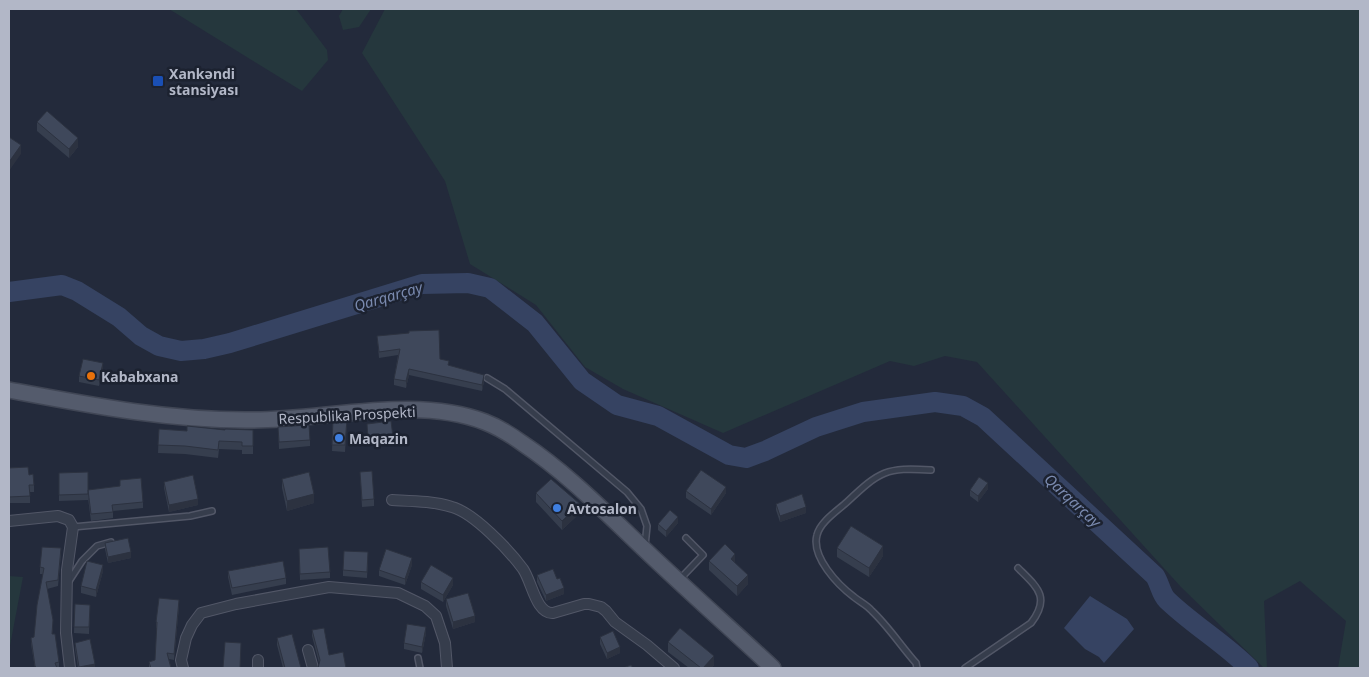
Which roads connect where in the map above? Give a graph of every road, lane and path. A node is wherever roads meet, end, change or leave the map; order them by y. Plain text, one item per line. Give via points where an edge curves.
1 (486, 378) edge
2 (9, 390) edge
3 (931, 470) dead end
4 (392, 500) dead end
5 (212, 511) dead end
6 (9, 521) edge
7 (73, 526) junction
8 (686, 538) dead end
9 (115, 541) edge
10 (644, 549) junction
11 (1018, 568) dead end
12 (679, 581) junction
13 (67, 583) junction
14 (308, 650) dead end
15 (418, 658) dead end
16 (70, 668) edge
17 (183, 668) edge
18 (313, 668) edge
19 (420, 668) edge
20 (447, 668) edge
21 (674, 668) edge
22 (773, 668) edge
23 (916, 668) edge
24 (965, 668) edge

1 - 10 lane via 505,389 627,492 641,509 647,526
2 - 10 main road, Respublika Prospekti via 186,418 254,420 410,409 458,414 506,432 538,454 586,493
3 - 23 lane via 903,468 876,477 824,523 817,534 816,548 837,583 870,609 916,663
4 - 21 street via 434,502 470,515 523,569 542,610 547,614 589,604 601,607 615,622
5 - 7 lane via 190,516
6 - 7 street via 58,516 69,520
7 - 13 street
8 - 12 lane via 703,555
9 - 13 lane via 98,546 82,561
10 - 12 main road, Respublika Prospekti
11 - 24 lane via 1040,594 1039,613 1030,623
12 - 22 main road, Respublika Prospekti
13 - 16 street via 66,633
14 - 18 street
15 - 19 lane
17 - 20 street via 181,660 186,638 201,613 328,587 398,593 425,606 436,616 445,642

